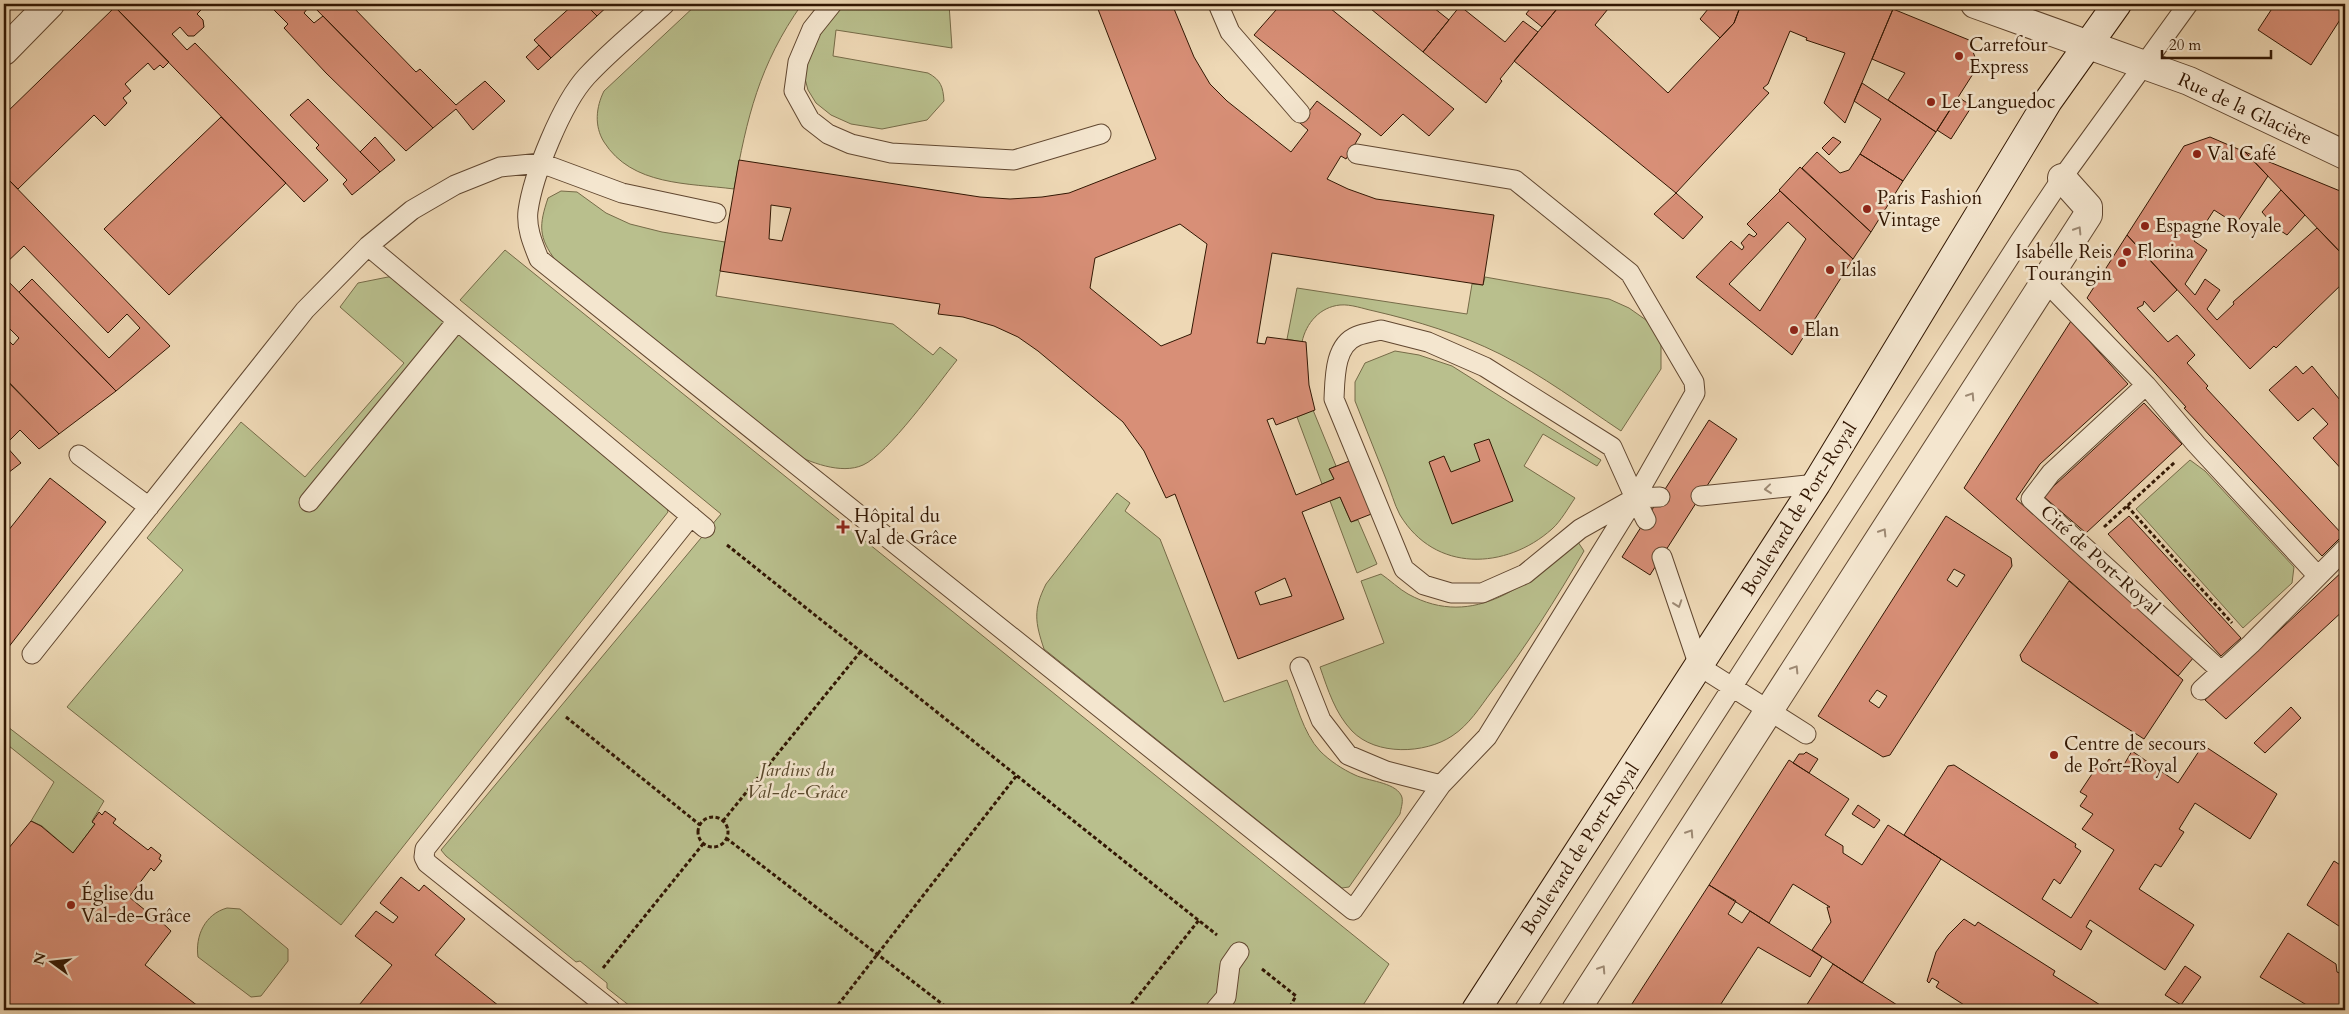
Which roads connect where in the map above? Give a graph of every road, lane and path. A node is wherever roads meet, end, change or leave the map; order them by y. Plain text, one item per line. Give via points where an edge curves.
1 (50, 4) edge
2 (665, 4) edge
3 (832, 4) edge
4 (1218, 4) edge
5 (1975, 4) edge
6 (2117, 4) edge
7 (2188, 4) edge
8 (2087, 46) junction
9 (4, 51) edge
10 (2141, 66) junction
11 (1300, 113) dead end
12 (1101, 134) dead end
13 (1357, 154) dead end
14 (2345, 155) edge
15 (542, 163) junction
16 (2062, 178) junction
17 (716, 213) dead end
18 (368, 246) junction
19 (2046, 281) junction
20 (457, 321) junction
21 (2146, 385) junction
22 (2196, 444) junction
23 (79, 455) dead end
24 (1816, 484) junction
25 (1701, 496) dead end
26 (1635, 498) junction
27 (1660, 498) dead end
28 (309, 502) dead end
29 (149, 506) junction
30 (2127, 506) junction
31 (1646, 520) dead end
32 (698, 522) junction
33 (2084, 545) junction
34 (2345, 549) edge
35 (1662, 558) dead end
36 (2317, 575) junction
37 (2251, 644) junction
38 (861, 651) junction
39 (32, 654) dead end
40 (1699, 666) junction
41 (1300, 667) dead end
42 (2221, 671) junction
43 (1732, 687) junction
44 (2201, 690) dead end
45 (1769, 710) junction
46 (565, 716) dead end
47 (1806, 734) dead end
48 (1017, 775) junction
49 (1441, 785) junction
50 (722, 821) junction
51 (700, 825) junction
52 (726, 838) junction
53 (703, 844) junction
54 (1199, 920) junction
55 (1239, 952) junction
56 (878, 954) junction
57 (585, 990) junction
58 (610, 1010) edge
59 (834, 1010) edge
60 (950, 1010) edge
61 (1127, 1010) edge
62 (1215, 1010) edge
63 (1288, 1010) edge
64 (1476, 1010) edge
65 (1524, 1010) edge
66 (1576, 1010) edge

1 - 9 street
2 - 15 lane via 586,77 565,108
3 - 12 lane via 812,29 798,62 794,91 810,120 828,134 851,144 891,153 1014,160
4 - 11 lane via 1230,32
5 - 8 street, Rue de la Glacière
6 - 8 street, Boulevard de Port-Royal
7 - 10 lane, Boulevard de Port-Royal
8 - 10 street, Rue de la Glacière
8 - 24 street, Boulevard de Port-Royal via 2048,101
10 - 14 street, Rue de la Glacière via 2189,81
10 - 16 lane, Boulevard de Port-Royal
13 - 26 lane via 1514,180 1630,273 1694,382 1695,393
15 - 17 lane via 622,193
15 - 18 lane via 500,167 455,185 412,210
15 - 49 lane via 528,212 530,235 539,259 1353,910
19 -> 16 street via 2088,215 2088,207
16 - 43 lane, Boulevard de Port-Royal
18 - 20 lane
18 - 29 lane via 305,310
19 - 21 lane
45 -> 19 street
20 - 28 lane
20 - 32 lane
21 - 22 lane
21 - 33 lane, Cité de Port-Royal via 2051,474 2031,499
22 - 30 path
22 - 36 lane
23 - 29 lane
24 -> 25 lane
24 - 40 street, Boulevard de Port-Royal
26 - 26 lane via 1612,447 1520,387 1462,356 1405,335 1380,330 1355,336 1341,351 1334,373 1334,399 1404,569 1424,585 1451,593 1482,592 1525,574 1580,529
26 - 27 lane
26 - 31 lane
26 - 49 lane via 1487,737
29 - 39 lane
30 - 33 path
30 - 37 path
32 - 38 path
32 - 57 lane via 425,849 427,863
33 - 42 lane, Cité de Port-Royal
34 - 36 lane
35 -> 40 lane
36 - 37 lane
37 - 42 lane
38 - 48 path
38 - 50 path
40 - 43 lane
40 - 64 street, Boulevard de Port-Royal
41 - 49 lane via 1321,720 1348,755 1386,771
42 - 44 lane
43 - 45 lane
43 - 65 lane, Boulevard de Port-Royal
45 - 47 lane
66 -> 45 street
46 - 51 path
48 - 54 path
48 - 56 path
50 - 51 path via 713,818
50 - 52 path via 727,829
51 - 53 path via 698,832
52 - 53 path via 716,847
52 - 56 path
53 - 57 path
54 - 55 path
54 - 61 path
55 - 62 lane via 1230,964 1226,997
55 - 63 path via 1296,996
56 - 59 path
56 - 60 path
57 - 58 lane

